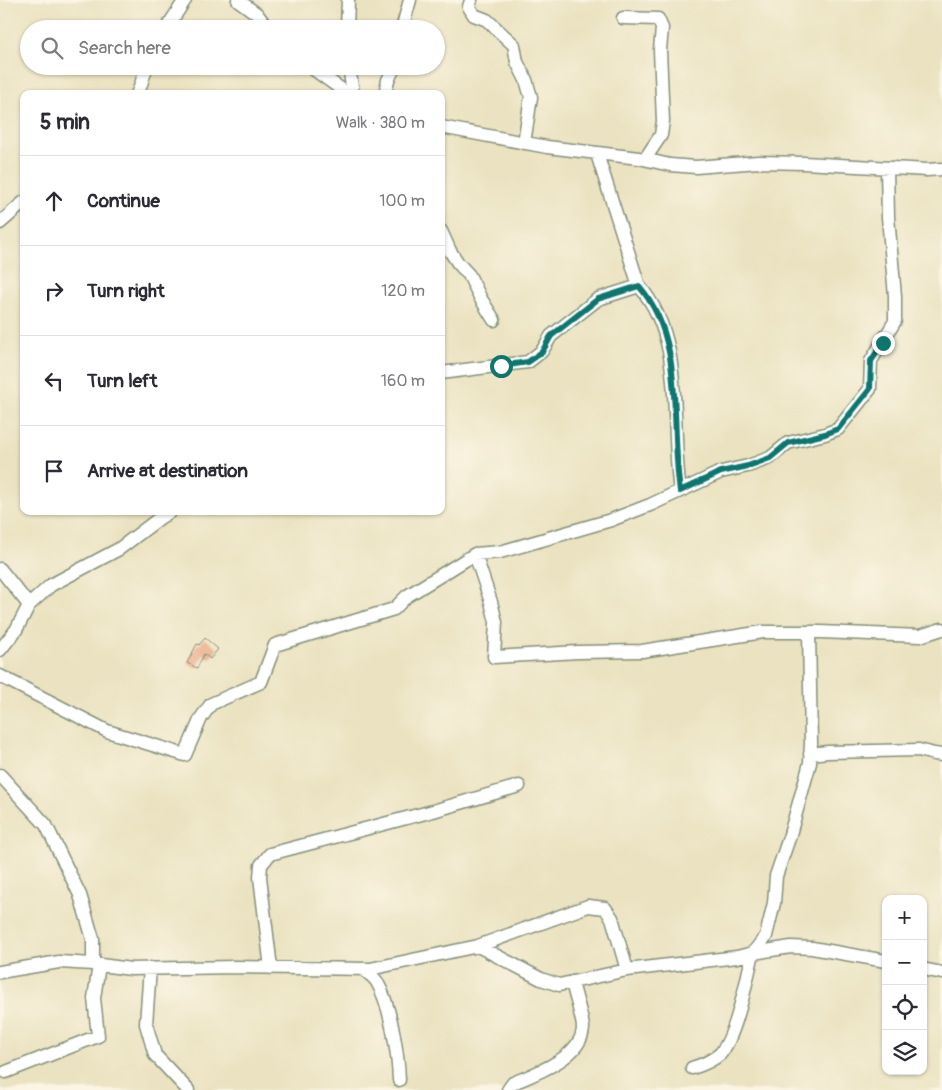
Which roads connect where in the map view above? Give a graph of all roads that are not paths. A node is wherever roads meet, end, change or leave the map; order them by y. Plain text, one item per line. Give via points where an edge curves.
1 (185, 0) edge
2 (238, 0) edge
3 (348, 0) edge
4 (410, 0) edge
5 (471, 0) edge
6 (254, 5) edge
7 (623, 18) dead end
8 (172, 20) edge
9 (261, 20) edge
10 (347, 20) edge
11 (404, 20) edge
12 (144, 75) edge
13 (322, 75) edge
14 (350, 75) edge
15 (390, 75) edge
16 (139, 90) edge
17 (342, 90) edge
18 (352, 90) edge
19 (386, 90) edge
20 (445, 128) edge
21 (524, 143) junction
22 (598, 154) junction
23 (645, 159) junction
24 (887, 168) junction
25 (942, 169) edge
26 (20, 206) edge
27 (0, 223) edge
28 (445, 240) edge
29 (639, 286) junction
30 (494, 320) dead end
31 (445, 372) edge
32 (680, 491) junction
33 (164, 515) edge
34 (475, 554) junction
35 (0, 569) edge
36 (29, 605) junction
37 (942, 629) edge
38 (809, 632) junction
39 (0, 650) edge
40 (0, 676) edge
41 (810, 754) junction
42 (942, 755) edge
43 (0, 775) edge
44 (519, 786) dead end
45 (478, 946) junction
46 (753, 953) junction
47 (882, 960) edge
48 (96, 964) junction
49 (150, 968) junction
50 (271, 968) junction
51 (364, 969) junction
52 (626, 970) junction
53 (927, 970) edge
54 (0, 972) edge
55 (942, 973) edge
56 (572, 982) junction
57 (692, 1068) dead end
58 (6, 1072) dead end
59 (399, 1080) dead end
60 (188, 1090) edge
61 (508, 1090) edge

1 - 8 street
2 - 6 street
3 - 10 street
4 - 11 street
5 - 21 street via 469,7 474,15 487,20 514,45 531,97
6 - 9 street
7 - 23 street via 658,19 662,28 663,121 661,135
12 - 16 street
13 - 17 street
14 - 18 street
15 - 19 street
20 - 21 street
21 - 22 street
22 - 23 street
22 - 29 street
23 - 24 street via 696,167 804,162
24 - 25 street
24 - 32 street via 895,321 871,361 870,389 838,429 788,443 770,458 721,472
26 - 27 street
28 - 30 street
29 - 31 street via 598,299 551,336 542,352 528,362
29 - 32 street via 650,299 667,338 672,367
32 - 34 street via 581,530 500,552
33 - 36 street via 119,549 51,585
34 - 38 street via 496,622 494,657 642,651 763,632
34 - 40 street via 407,596 394,609 275,645 261,682 211,704 185,754 107,732
35 - 36 street
36 - 39 street via 16,630
37 - 38 street via 920,636
38 - 41 street
41 - 42 street via 919,750
41 - 46 street via 792,828 776,876 766,936
43 - 48 street via 46,825 80,895 93,939
44 - 50 street via 270,854 261,865 260,877
45 - 51 street
45 - 52 street via 588,906 605,908 612,918
45 - 56 street via 541,979 559,984
46 - 47 street via 791,947 812,948
46 - 52 street
46 - 57 street via 728,1043 719,1055
48 - 49 street
48 - 54 street via 59,962
48 - 58 street via 94,998 98,1036
49 - 50 street
49 - 60 street via 146,1024 155,1055
50 - 51 street
51 - 59 street via 377,981 384,997 398,1053
52 - 56 street
53 - 55 street
56 - 61 street via 583,1028 577,1044 562,1060 513,1083

